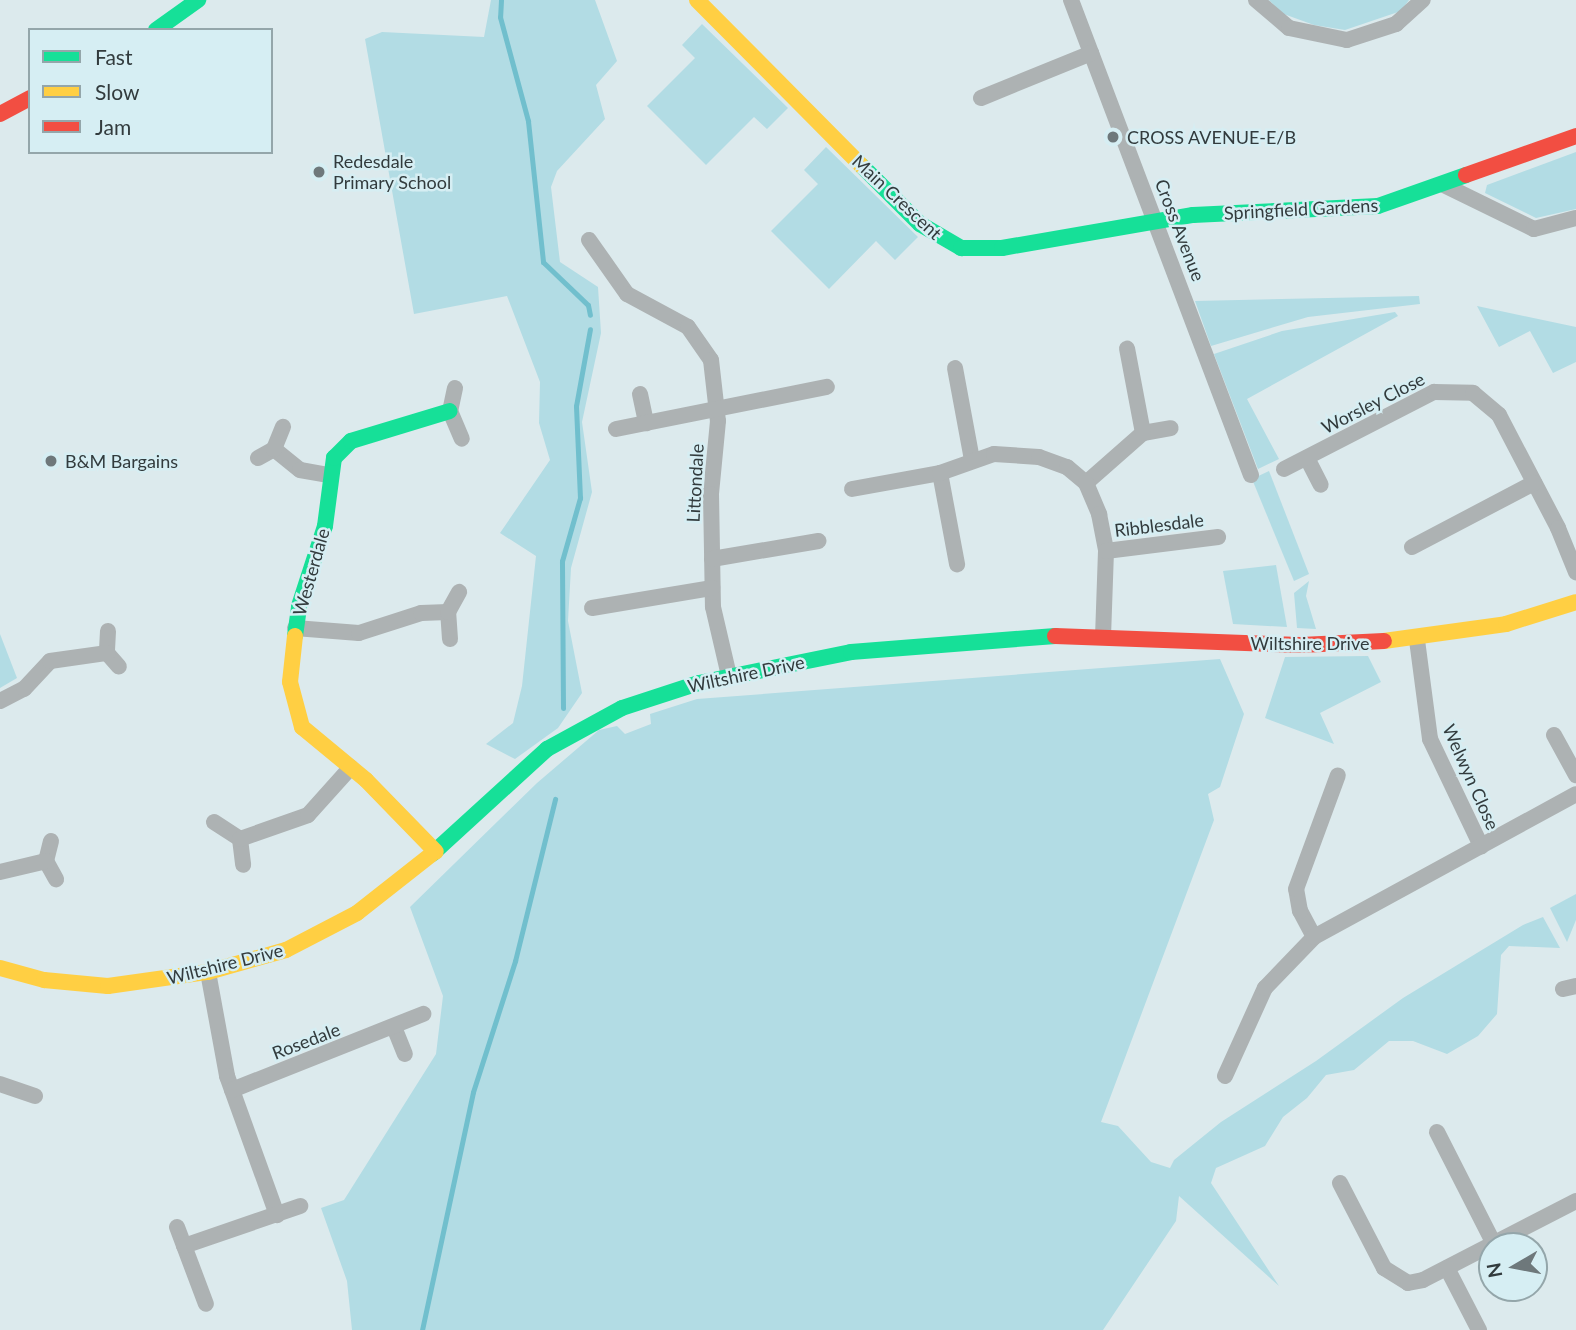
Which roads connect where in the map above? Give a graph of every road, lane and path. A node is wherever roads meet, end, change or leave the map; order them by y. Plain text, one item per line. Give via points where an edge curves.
1 (198, 0) edge
2 (697, 0) edge
3 (1071, 0) edge
4 (1256, 0) edge
5 (1423, 0) edge
6 (159, 28) edge
7 (1091, 53) junction
8 (981, 98) dead end
9 (28, 100) edge
10 (0, 114) edge
11 (1576, 136) edge
12 (1444, 185) junction
13 (1576, 218) edge
14 (1156, 222) junction
15 (589, 240) dead end
16 (1128, 348) dead end
17 (955, 369) dead end
18 (827, 387) dead end
19 (455, 388) dead end
20 (640, 394) dead end
21 (718, 409) junction
22 (450, 411) junction
23 (646, 423) junction
24 (283, 427) dead end
25 (1171, 428) dead end
26 (616, 429) dead end
27 (1143, 433) junction
28 (462, 439) dead end
29 (274, 449) junction
30 (258, 457) dead end
31 (1307, 458) junction
32 (972, 460) junction
33 (1284, 469) dead end
34 (940, 473) junction
35 (328, 475) junction
36 (1251, 475) dead end
37 (1086, 483) junction
38 (1534, 483) junction
39 (1321, 485) dead end
40 (852, 489) dead end
41 (1218, 537) dead end
42 (818, 541) dead end
43 (1412, 547) dead end
44 (1106, 551) junction
45 (712, 559) junction
46 (957, 564) dead end
47 (1576, 572) edge
48 (712, 588) junction
49 (459, 592) dead end
50 (1576, 602) edge
51 (592, 608) dead end
52 (448, 612) junction
53 (295, 628) junction
54 (108, 631) dead end
55 (1103, 636) junction
56 (450, 639) dead end
57 (1417, 640) junction
58 (107, 653) junction
59 (120, 667) dead end
60 (729, 676) junction
61 (0, 701) edge
62 (1554, 735) dead end
63 (351, 767) junction
64 (1338, 775) dead end
65 (1576, 775) edge
66 (1576, 794) edge
67 (214, 822) dead end
68 (240, 839) junction
69 (51, 841) dead end
70 (1481, 846) junction
71 (436, 852) junction
72 (47, 861) junction
73 (243, 866) dead end
74 (0, 872) edge
75 (56, 879) dead end
76 (1314, 936) junction
77 (0, 968) edge
78 (208, 972) junction
79 (423, 1014) dead end
80 (394, 1027) junction
81 (405, 1054) dead end
82 (1225, 1076) dead end
83 (0, 1084) edge
84 (232, 1090) junction
85 (35, 1096) dead end
86 (1437, 1132) dead end
87 (1340, 1183) dead end
88 (1576, 1201) edge
89 (300, 1206) dead end
90 (277, 1215) junction
91 (177, 1227) dead end
92 (1488, 1232) edge
93 (1517, 1232) edge
94 (184, 1246) junction
95 (1478, 1252) edge
96 (1447, 1268) junction
97 (206, 1304) dead end
98 (1479, 1330) edge

1 - 6 street
2 - 14 street, Main Crescent via 920,224 948,244 989,250
3 - 7 street, Cross Avenue
4 - 5 street via 1289,27 1347,40 1396,24
7 - 8 street
7 - 14 street, Cross Avenue
9 - 10 street
11 - 12 street, Springfield Gardens
12 - 13 street via 1534,229
12 - 14 street, Springfield Gardens via 1363,208 1208,214
14 - 36 street, Cross Avenue
15 - 21 street, Littondale via 627,294 688,327 702,341 715,374
16 - 27 street
17 - 32 street
18 - 21 street
19 - 22 street
20 - 23 street
21 - 23 street
21 - 45 street, Littondale via 711,494
22 - 28 street
22 - 35 street, Westerdale via 347,444 334,458
23 - 26 street
24 - 29 street
25 - 27 street
27 - 37 street
29 - 30 street
29 - 35 street via 300,470
31 - 33 street, Worsley Close
31 - 38 street, Worsley Close via 1421,398 1457,390 1473,393 1493,408
31 - 39 street
32 - 34 street
32 - 37 street via 1008,453 1039,457 1067,467
34 - 40 street
34 - 46 street
35 - 53 street, Westerdale via 325,526
37 - 44 street, Ribblesdale via 1100,514
38 - 43 street
38 - 47 street, Worsley Close
41 - 44 street, Ribblesdale
42 - 45 street
44 - 55 street, Ribblesdale
45 - 48 street, Littondale
48 - 51 street
48 - 60 street, Littondale via 717,635
49 - 52 street
50 - 57 street, Wiltshire Drive via 1506,624
52 - 53 street, Westerdale via 421,613 359,633
52 - 56 street
53 - 63 street, Westerdale via 290,682 294,710 310,736
54 - 58 street
55 - 57 street, Wiltshire Drive via 1301,645
55 - 60 street, Wiltshire Drive via 1025,635 895,647
57 - 70 street, Welwyn Close via 1430,739
58 - 59 street
58 - 61 street via 50,661 24,689
60 - 71 street, Wiltshire Drive via 654,696 568,736 518,770
62 - 65 street
63 - 68 street via 308,815
63 - 71 street, Westerdale
64 - 76 street via 1296,889 1300,911
66 - 70 street, Welwyn Close
67 - 68 street
68 - 73 street
69 - 72 street
70 - 76 street, Welwyn Close
71 - 78 street, Wiltshire Drive via 382,896 317,936
72 - 74 street
72 - 75 street
76 - 82 street, Welwyn Close via 1265,988
77 - 78 street, Wiltshire Drive via 44,981 108,986
78 - 84 street
79 - 80 street, Rosedale
80 - 81 street
80 - 84 street, Rosedale
83 - 85 street
84 - 90 street
86 - 92 street
87 - 96 street via 1380,1262 1394,1278 1415,1283
88 - 93 street
89 - 90 street
90 - 94 street
91 - 94 street
94 - 97 street
95 - 96 street
96 - 98 street

